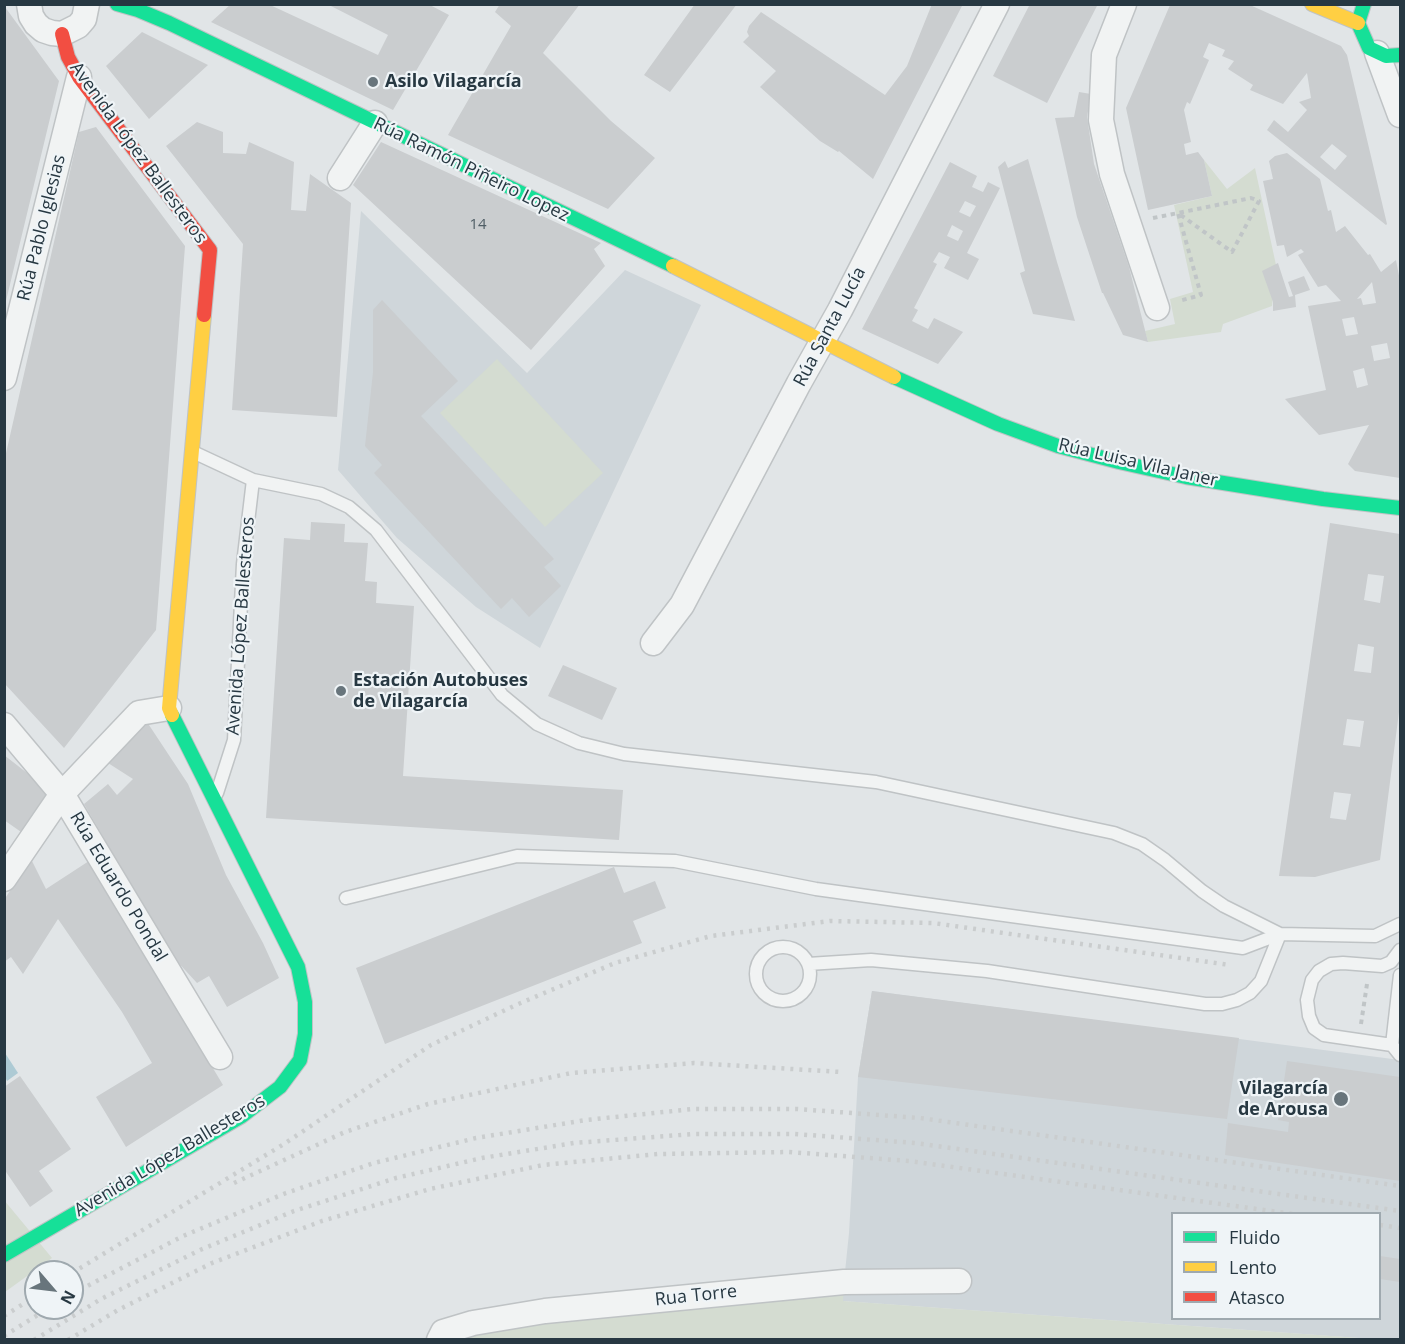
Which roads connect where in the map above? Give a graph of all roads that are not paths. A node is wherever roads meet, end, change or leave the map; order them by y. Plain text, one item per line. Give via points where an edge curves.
1 (29, 4) edge
2 (87, 4) edge
3 (117, 4) edge
4 (997, 4) edge
5 (1124, 4) edge
6 (1312, 4) edge
7 (1364, 4) edge
8 (1358, 23) junction
9 (62, 34) junction
10 (1377, 53) junction
11 (1401, 56) edge
12 (79, 77) junction
13 (1401, 115) edge
14 (375, 123) junction
15 (340, 178) dead end
16 (1158, 308) road end
17 (822, 343) junction
18 (4, 378) edge
19 (192, 452) junction
20 (253, 480) junction
21 (1401, 508) edge
22 (653, 643) dead end
23 (169, 708) junction
24 (4, 724) edge
25 (62, 794) junction
26 (214, 800) junction
27 (4, 879) edge
28 (346, 898) dead end
29 (1401, 924) edge
30 (1280, 934) junction
31 (1401, 950) edge
32 (808, 964) junction
33 (1401, 975) edge
34 (1392, 1045) junction
35 (1401, 1055) edge
36 (220, 1057) dead end
37 (4, 1256) edge
38 (959, 1281) dead end
39 (439, 1340) edge

1 - 9 street via 36,24 43,30
2 - 9 street via 84,19
3 - 14 street, Rúa Ramón Piñeiro Lopez via 169,23
4 - 17 street, Rúa Santa Lucía
5 - 16 street via 1104,56 1101,120 1112,174
6 - 8 street
7 - 8 street
8 - 10 street via 1369,48
9 - 12 street, Avenida López Ballesteros
10 - 11 street
10 - 13 street
12 - 18 street, Rúa Pablo Iglesias
12 - 19 street, Avenida López Ballesteros via 210,250
14 - 15 street
14 - 17 street, Rúa Ramón Piñeiro Lopez
17 - 21 street, Rúa Luisa Vila Janer via 998,424 1058,446 1186,477
17 - 22 street, Rúa Santa Lucía via 682,605
19 - 20 lane
19 - 23 street, Avenida López Ballesteros
20 - 26 lane, Avenida López Ballesteros via 243,564 234,740
20 - 30 lane via 321,494 349,507 376,530 502,695 537,724 579,743 624,754 876,782 1114,832 1142,844 1224,906
23 - 25 street via 139,713
23 - 26 street, Avenida López Ballesteros
24 - 25 street, Rúa Eduardo Pondal
25 - 27 street
25 - 36 street, Rúa Eduardo Pondal
26 - 37 street, Avenida López Ballesteros via 298,967 305,1002 300,1060 280,1087 242,1116
28 - 30 lane via 517,856 675,861 816,889 1243,948
29 - 30 lane via 1375,936
30 - 32 lane via 1261,981 1250,993 1222,1004 987,971 871,960
31 - 34 lane via 1382,966 1331,964 1312,980 1307,1000 1314,1028 1324,1035
32 - 32 lane via 798,951 774,949 760,960 756,978 759,987 772,999 791,1000 805,989
33 - 34 lane
34 - 35 lane
38 - 39 street, Rua Torre via 844,1282 545,1311 473,1323 443,1332

